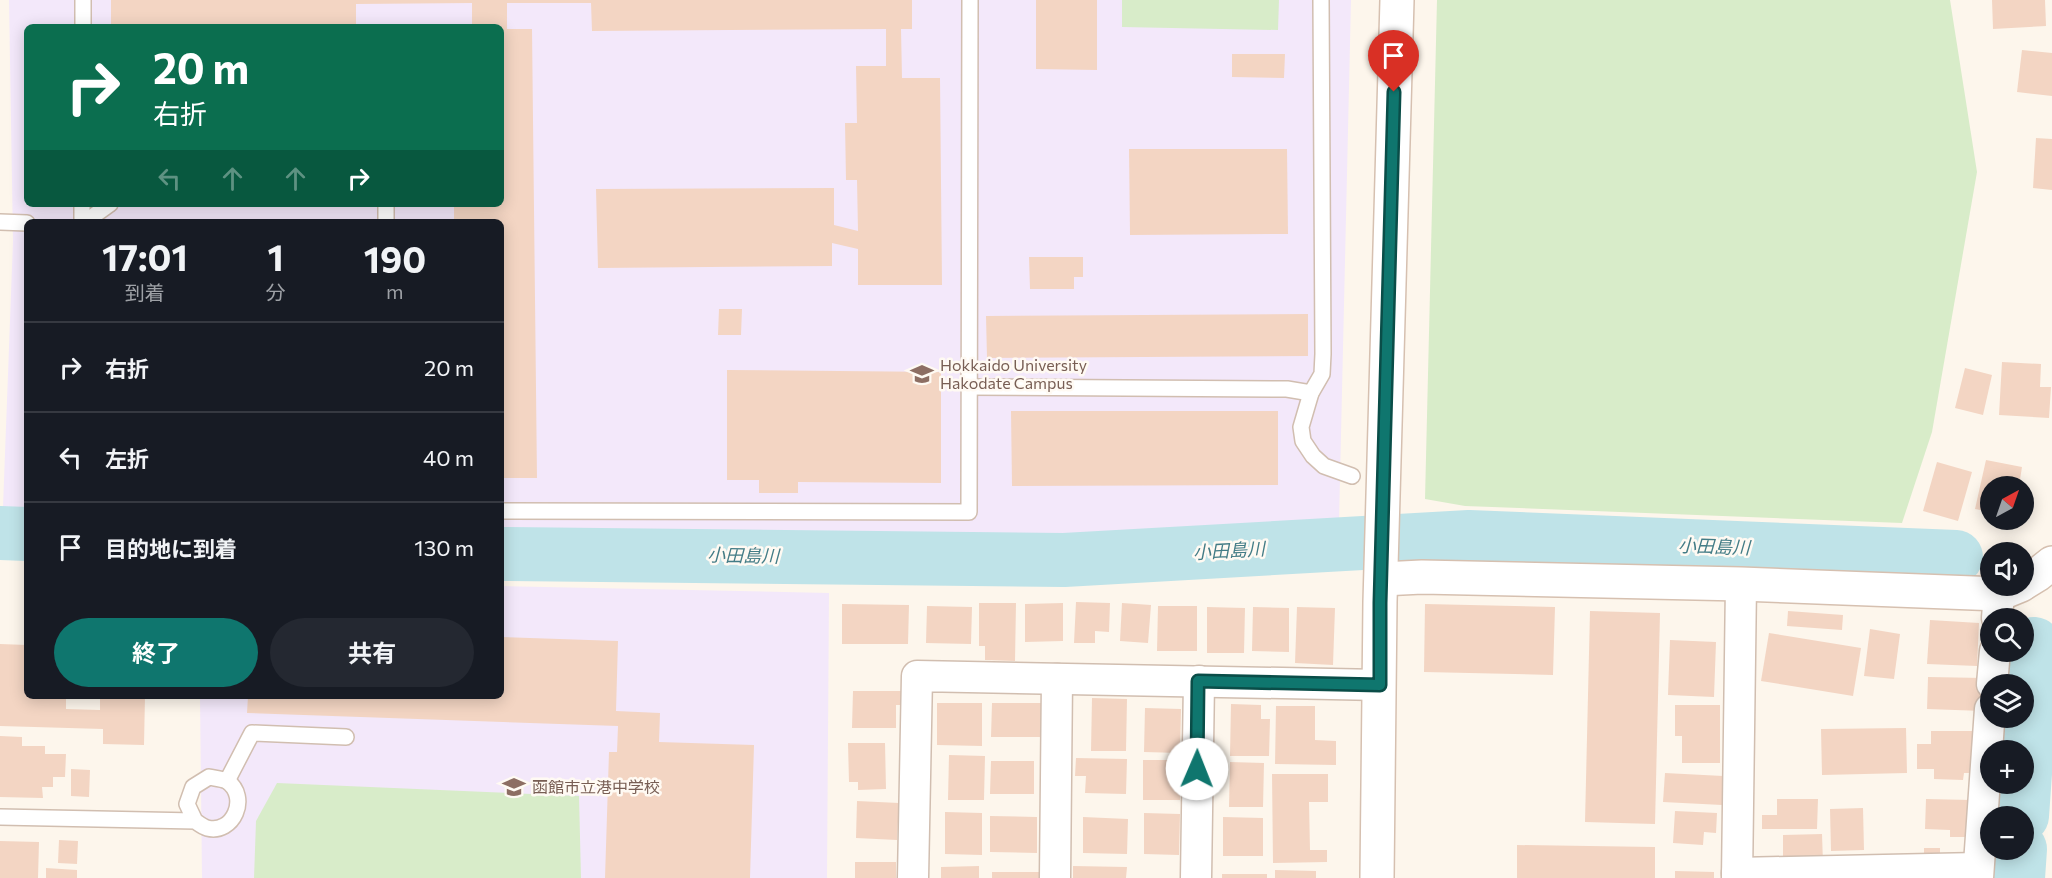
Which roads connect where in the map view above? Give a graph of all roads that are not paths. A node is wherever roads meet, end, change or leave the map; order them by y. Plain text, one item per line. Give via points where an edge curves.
1 (83, 0) edge
2 (970, 0) edge
3 (1321, 0) edge
4 (1397, 0) edge
5 (82, 24) edge
6 (106, 207) edge
7 (88, 219) edge
8 (0, 222) edge
9 (24, 223) edge
10 (969, 387) junction
11 (1311, 393) junction
12 (1352, 476) dead end
13 (504, 511) edge
14 (1382, 579) junction
15 (1741, 584) junction
16 (1980, 585) edge
17 (1057, 679) junction
18 (1198, 681) junction
19 (1380, 685) junction
20 (1989, 728) edge
21 (346, 737) dead end
22 (227, 781) junction
23 (0, 817) edge
24 (195, 821) junction
25 (1978, 873) edge
26 (1737, 875) edge
27 (913, 878) edge
28 (1055, 878) edge
29 (1196, 878) edge
30 (1377, 878) edge

1 - 5 lane
2 - 10 lane
3 - 11 lane via 1323,354 1322,374
4 - 14 street
6 - 7 lane
8 - 9 lane
10 - 11 lane via 1287,389
10 - 13 lane via 969,512
11 - 12 lane via 1301,427 1303,441 1324,466
14 - 15 street
14 - 19 street
15 - 16 street
15 - 26 street
17 - 18 street
17 - 27 street via 917,676
17 - 28 street
18 - 19 street
18 - 29 street
19 - 30 street
20 - 25 street
21 - 22 lane via 252,733
22 - 24 lane via 209,777 193,787 187,804
22 - 24 lane via 237,792 239,806 233,819 222,827 207,828
23 - 24 lane
25 - 26 street

